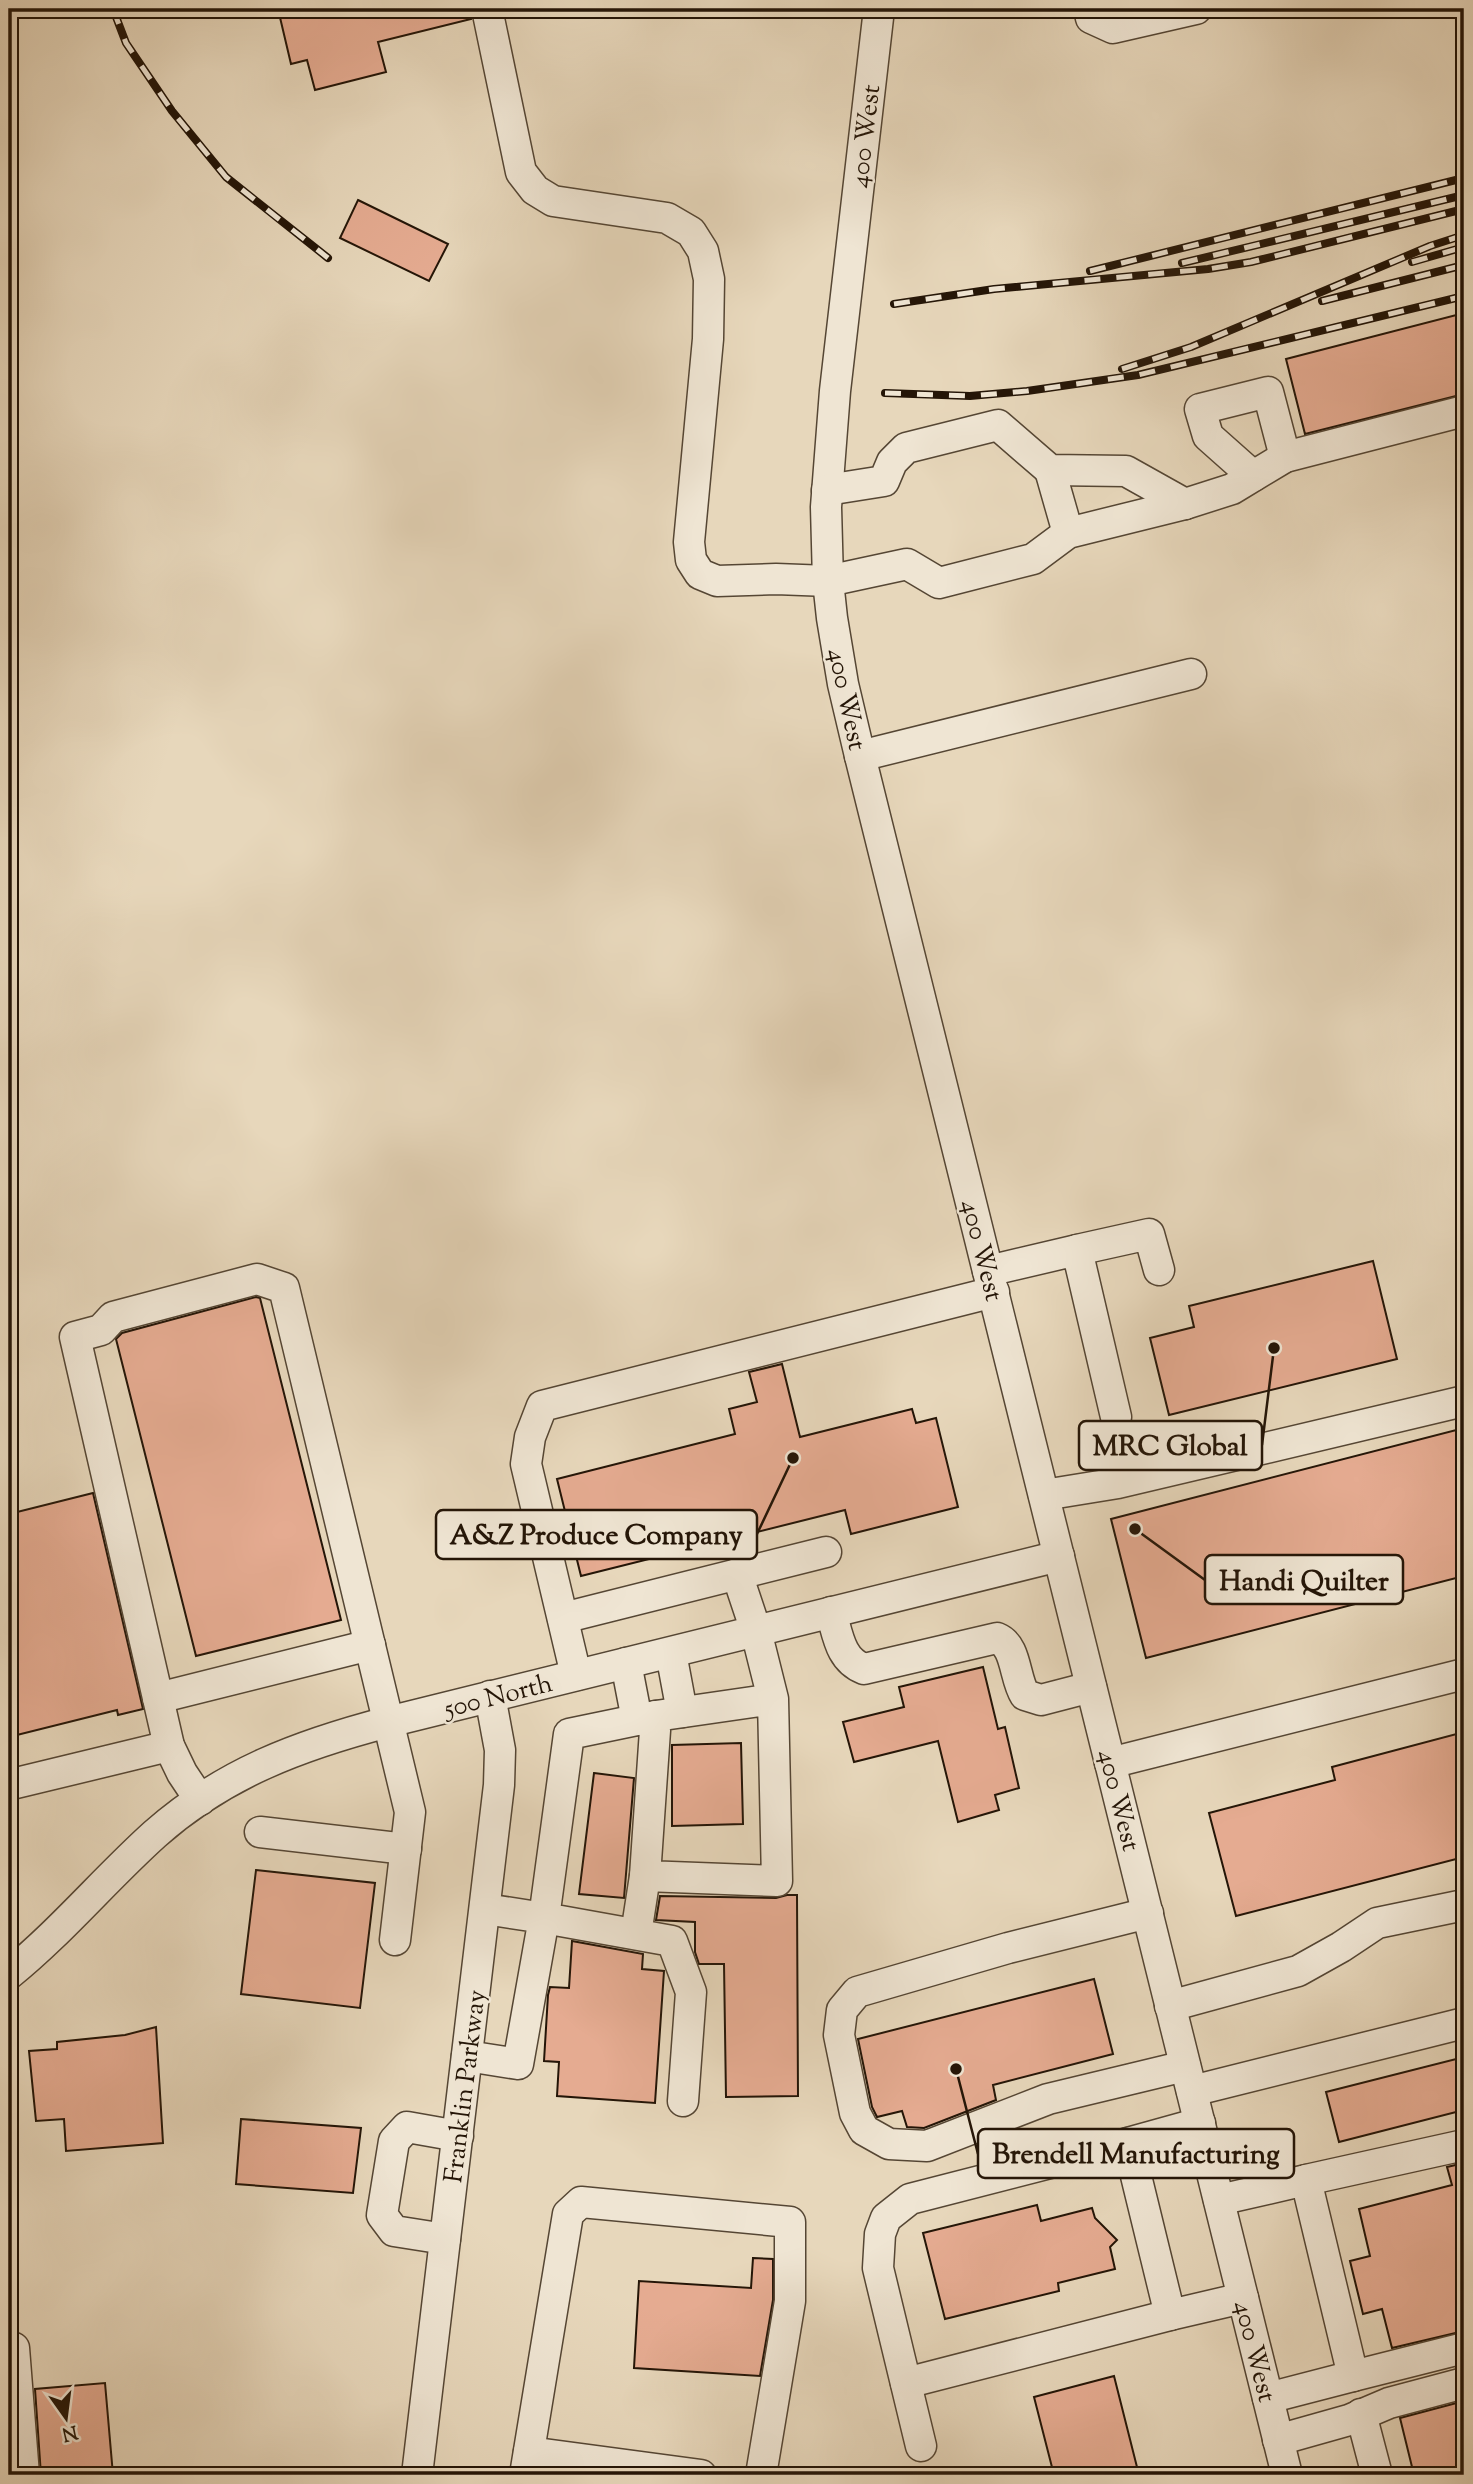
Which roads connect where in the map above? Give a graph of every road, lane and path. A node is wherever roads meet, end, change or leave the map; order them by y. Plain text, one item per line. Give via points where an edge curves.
1 (487, 9) edge
2 (879, 9) edge
3 (1089, 9) edge
4 (1196, 9) edge
5 (1464, 411) edge
6 (1285, 457) junction
7 (1050, 470) junction
8 (1253, 476) junction
9 (827, 490) junction
10 (1185, 504) junction
11 (1068, 533) junction
12 (828, 581) junction
13 (1191, 674) dead end
14 (860, 756) junction
15 (1077, 1250) junction
16 (1159, 1270) dead end
17 (991, 1282) junction
18 (1464, 1401) edge
19 (1116, 1417) dead end
20 (1044, 1495) junction
21 (826, 1552) dead end
22 (1059, 1556) junction
23 (737, 1574) junction
24 (831, 1612) junction
25 (563, 1618) junction
26 (755, 1631) junction
27 (370, 1645) junction
28 (671, 1653) junction
29 (626, 1663) junction
30 (1464, 1674) edge
31 (576, 1675) junction
32 (1091, 1687) junction
33 (490, 1696) junction
34 (158, 1698) junction
35 (773, 1699) junction
36 (658, 1716) junction
37 (387, 1722) junction
38 (169, 1746) junction
39 (1110, 1763) junction
40 (12, 1784) dead end
41 (200, 1800) junction
42 (260, 1832) dead end
43 (406, 1849) junction
44 (645, 1876) junction
45 (1464, 1905) edge
46 (485, 1909) junction
47 (1148, 1913) junction
48 (544, 1917) junction
49 (636, 1934) junction
50 (395, 1940) dead end
51 (9, 1974) edge
52 (1170, 2006) junction
53 (1464, 2023) edge
54 (467, 2056) junction
55 (1188, 2078) junction
56 (683, 2101) dead end
57 (1200, 2123) junction
58 (458, 2136) junction
59 (1128, 2143) junction
60 (1464, 2145) edge
61 (1306, 2180) junction
62 (1219, 2200) junction
63 (445, 2239) junction
64 (1243, 2298) junction
65 (1170, 2315) junction
66 (9, 2348) edge
67 (1464, 2348) edge
68 (1353, 2376) junction
69 (1464, 2383) edge
70 (906, 2384) junction
71 (1268, 2399) junction
72 (1361, 2414) junction
73 (1278, 2440) junction
74 (921, 2446) dead end
75 (527, 2464) edge
76 (24, 2475) edge
77 (417, 2475) edge
78 (701, 2475) edge
79 (761, 2475) edge
80 (1287, 2475) edge
81 (1377, 2475) edge

1 - 12 street via 521,172 535,190 553,201 667,218 691,232 704,251 709,278 708,339 691,560 700,574 717,581
2 - 9 street, 400 West
3 - 4 street via 1091,18 1113,29
5 - 6 street
6 - 8 street
6 - 8 street via 1268,392 1200,409 1208,436
7 - 9 street via 998,425 906,448 892,462 884,481
7 - 10 street via 1126,471
7 - 11 street
8 - 10 street via 1232,489
9 - 12 street, 400 West
10 - 11 street
11 - 12 street via 1033,559 939,583 908,564
12 - 14 street, 400 West via 837,650
13 - 14 street
14 - 17 street, 400 West
15 - 16 street via 1149,1234
15 - 17 street
15 - 19 street
17 - 20 street, 400 West
17 - 25 street via 542,1406 526,1464
18 - 20 street via 1118,1483
20 - 22 street, 400 West
21 - 23 street
22 - 24 street, 500 North
22 - 32 street, 400 West
23 - 25 street
23 - 26 street
24 - 26 street, 500 North
24 - 32 street via 845,1655 852,1665 864,1669 997,1638 1008,1646 1025,1695 1041,1700
25 - 31 street
26 - 28 street, 500 North
26 - 35 street
27 - 34 street
27 - 34 street via 284,1287 257,1279 113,1317 101,1330 75,1338
27 - 37 street
28 - 29 street, 500 North
28 - 36 street
29 - 31 street, 500 North
29 - 36 street
30 - 39 street
31 - 33 street, 500 North
32 - 39 street, 400 West
33 - 37 street, 500 North
33 - 46 street, Franklin Parkway via 500,1765
34 - 38 street
35 - 36 street
35 - 44 street via 777,1881
36 - 44 street
36 - 48 street via 569,1734
37 - 41 street, 500 North via 301,1747 232,1779
37 - 43 street via 410,1812
38 - 40 street
38 - 41 street
39 - 47 street, 400 West
41 - 51 street, 500 North via 156,1833
42 - 43 street
43 - 50 street
44 - 49 street
45 - 52 street via 1377,1923 1298,1971
46 - 48 street
46 - 54 street, Franklin Parkway
47 - 52 street, 400 West
47 - 55 street via 858,1992 842,2010 839,2035 855,2113 864,2130 889,2144 927,2146 1048,2099
48 - 49 street
48 - 54 street via 518,2064
49 - 56 street via 672,1941 691,1992
52 - 55 street, 400 West
53 - 55 street
54 - 58 street, Franklin Parkway
55 - 57 street, 400 West
57 - 59 street
57 - 62 street, 400 West
58 - 63 street, Franklin Parkway
58 - 63 street via 407,2127 394,2141 382,2215 394,2231
59 - 65 street
59 - 70 street via 910,2199 886,2218 878,2268
60 - 61 street
61 - 62 street
61 - 68 street
62 - 64 street, 400 West
63 - 77 street, Franklin Parkway
64 - 65 street
64 - 71 street, 400 West
65 - 70 street
66 - 76 street via 14,2348
67 - 68 street
68 - 71 street
69 - 72 street
70 - 74 street
71 - 73 street, 400 West
72 - 73 street
72 - 81 street
73 - 80 street, 400 West
75 - 78 street
75 - 79 street via 568,2214 581,2202 790,2222 790,2301

